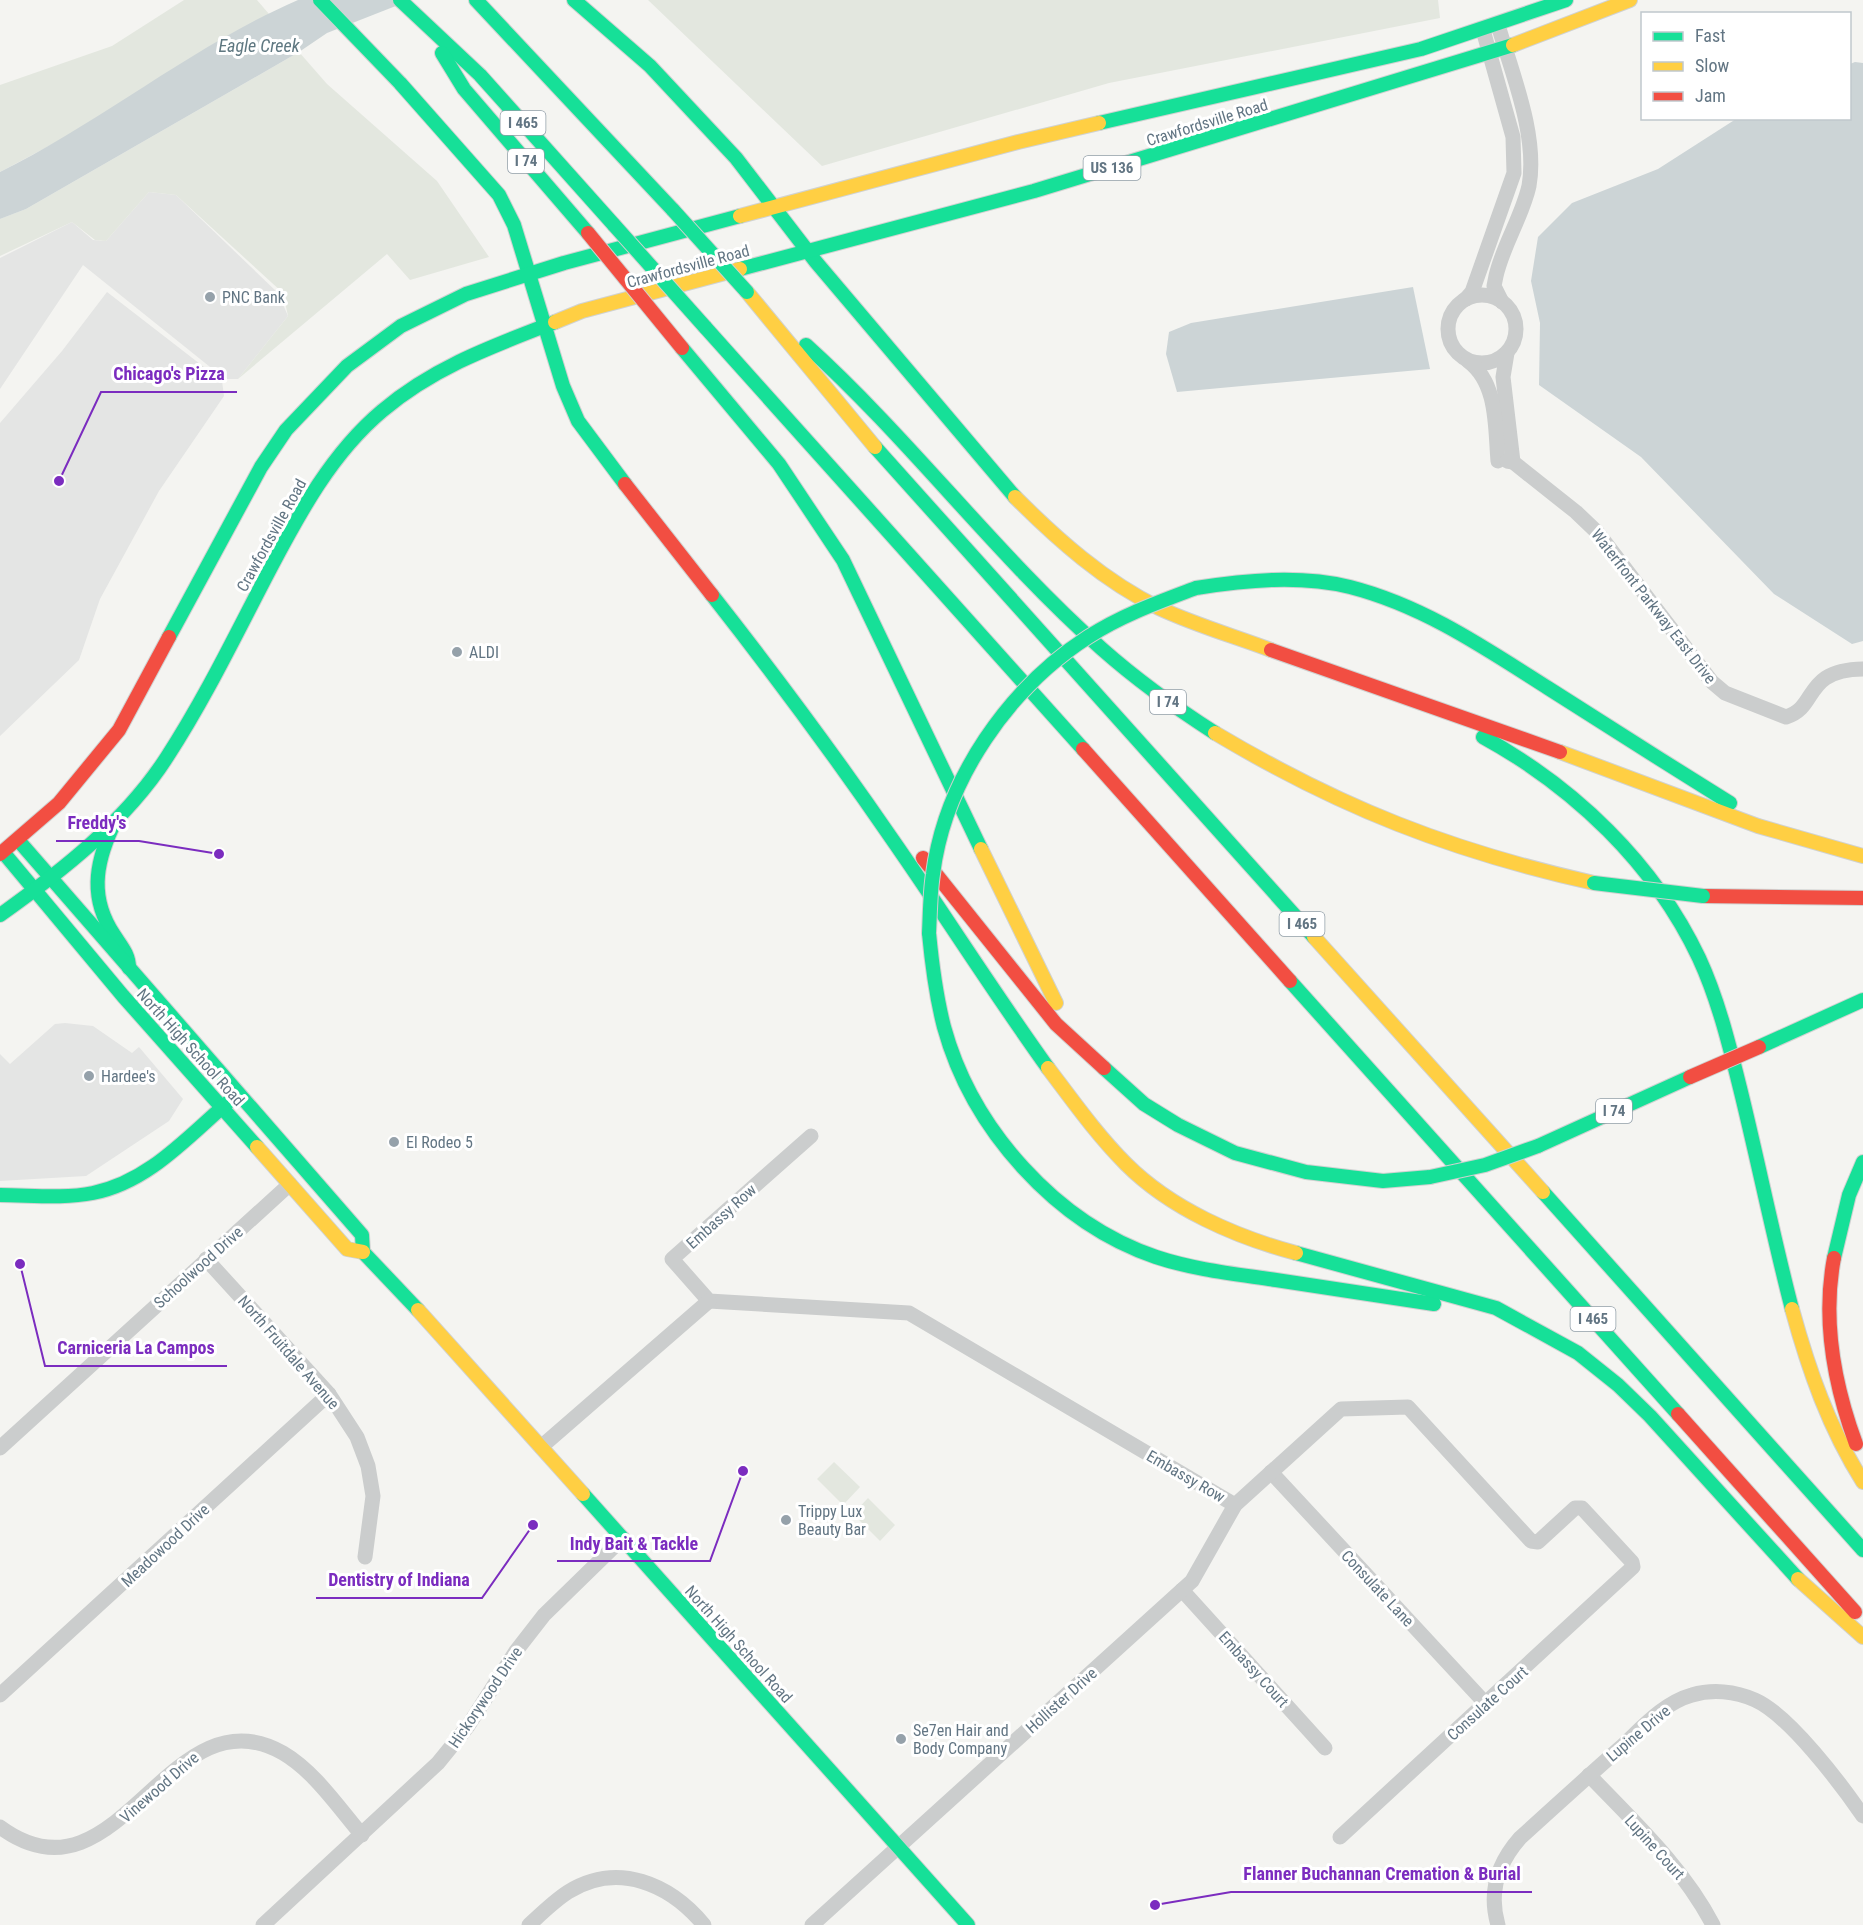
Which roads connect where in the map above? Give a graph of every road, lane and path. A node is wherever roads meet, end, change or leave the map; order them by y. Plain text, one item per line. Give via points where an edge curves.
1 (320, 0) edge
2 (400, 0) edge
3 (476, 0) edge
4 (574, 0) edge
5 (1566, 0) edge
6 (1630, 0) edge
7 (426, 27) junction
8 (1491, 27) junction
9 (1505, 48) junction
10 (1490, 53) junction
11 (773, 208) junction
12 (807, 251) junction
13 (529, 274) junction
14 (747, 292) junction
15 (1466, 299) junction
16 (1502, 302) junction
17 (545, 324) junction
18 (1507, 353) junction
19 (1468, 362) junction
20 (1506, 461) junction
21 (757, 652) junction
22 (1863, 669) edge
23 (1402, 698) junction
24 (116, 819) junction
25 (18, 840) junction
26 (1829, 847) junction
27 (1, 853) edge
28 (1863, 856) edge
29 (51, 879) junction
30 (36, 892) junction
31 (1863, 898) edge
32 (0, 915) edge
33 (129, 968) junction
34 (1863, 1000) edge
35 (1090, 1053) junction
36 (237, 1095) junction
37 (223, 1106) junction
38 (811, 1136) dead end
39 (1863, 1162) edge
40 (290, 1184) junction
41 (0, 1195) edge
42 (363, 1252) junction
43 (206, 1259) junction
44 (709, 1301) junction
45 (1517, 1321) junction
46 (330, 1394) junction
47 (541, 1447) junction
48 (0, 1448) edge
49 (1863, 1461) edge
50 (1271, 1472) junction
51 (1863, 1482) edge
52 (1235, 1505) junction
53 (623, 1538) junction
54 (1863, 1550) edge
55 (365, 1557) dead end
56 (1633, 1567) joint
57 (1182, 1590) junction
58 (1863, 1620) edge
59 (1863, 1636) edge
60 (0, 1695) edge
61 (1486, 1704) junction
62 (1325, 1748) dead end
63 (1590, 1775) junction
64 (1863, 1816) edge
65 (0, 1827) edge
66 (362, 1835) junction
67 (1340, 1837) dead end
68 (898, 1846) junction
69 (263, 1925) edge
70 (529, 1925) edge
71 (704, 1925) edge
72 (812, 1925) edge
73 (968, 1925) edge
74 (1497, 1925) edge
75 (1713, 1925) edge

1 - 13 main road via 499,195 511,217
2 - 7 main road, I 465
3 - 14 main road, I 465, bridge
4 - 11 main road via 650,66 742,166
5 - 8 main road, Crawfordsville Road
6 - 9 main road, Crawfordsville Road / US 136
7 - 35 main road, I 74, bridge via 464,89 779,464 843,560 1038,970
7 - 58 main road, I 465, bridge via 480,75
8 - 9 street
8 - 10 street
8 - 11 main road, Crawfordsville Road via 1389,57 1018,142
9 - 10 main road, Crawfordsville Road / US 136
9 - 16 street via 1529,137 1530,169 1525,197 1496,276 1494,286
10 - 12 main road, Crawfordsville Road / US 136 via 1045,188
10 - 15 street via 1513,137 1514,173 1472,292
11 - 12 main road
11 - 13 main road, Crawfordsville Road
12 - 17 main road, Crawfordsville Road / US 136
12 - 23 main road via 999,481 1082,559 1160,608
13 - 17 main road
13 - 25 main road, Crawfordsville Road via 466,294 401,326 347,366 302,411 261,467 119,730 74,787
14 - 31 main road, I 74, bridge via 839,375 1037,586 1126,669 1183,712 1284,774 1433,839 1523,868 1594,883 1703,897
14 - 54 main road, I 465 via 877,449
15 - 16 street via 1485,295
15 - 19 street via 1451,313 1447,332 1453,349
16 - 18 street via 1510,309 1516,325 1515,338
17 - 21 main road via 563,386 592,443
17 - 24 main road, Crawfordsville Road via 481,349 425,379 382,411 343,450 300,512 166,759
18 - 19 street via 1491,363
18 - 20 street via 1503,371
19 - 20 street via 1489,388
20 - 22 street, Waterfront Parkway East Drive via 1590,524 1712,682 1725,693 1786,717 1798,710 1826,676 1838,670
21 - 35 main road via 787,684 1056,1024
21 - 45 main road via 892,839 993,991 1090,1125 1128,1166 1168,1197 1228,1231 1281,1250 1496,1308
23 - 26 main road via 1758,826
23 - 51 main road via 1490,740 1585,807 1650,880 1690,940 1722,1020 1811,1374 1831,1425
24 - 29 main road, Crawfordsville Road
24 - 33 main road via 98,859 95,885 100,912 127,953
25 - 27 main road, Crawfordsville Road
25 - 29 main road, North High School Road
26 - 28 main road
26 - 45 main road, bridge via 1742,810 1707,790 1464,635 1407,605 1348,587 1311,581 1248,580 1196,588 1143,606 1089,634 1037,675 1001,716 969,766 943,828 932,881 929,933 937,1000 952,1053 968,1091 1016,1160 1047,1191 1095,1228 1145,1253 1200,1269 1417,1301
27 - 30 main road, North High School Road
29 - 30 main road, Crawfordsville Road
29 - 33 main road, North High School Road
30 - 32 main road, Crawfordsville Road
30 - 37 main road, North High School Road
33 - 36 main road, North High School Road
34 - 35 main road, I 74, bridge via 1538,1146 1485,1165 1430,1177 1383,1181 1330,1176 1266,1163 1209,1142 1144,1104
36 - 37 main road
36 - 42 main road, North High School Road via 362,1235
37 - 40 main road, North High School Road
37 - 41 main road via 171,1154 121,1184 79,1195
38 - 44 street, Embassy Row via 672,1259
39 - 49 main road via 1841,1220 1830,1302 1838,1386
40 - 42 main road, North High School Road via 346,1249
40 - 43 street, Schoolwood Drive
42 - 47 main road, North High School Road
43 - 46 street, North Fruitdale Avenue
43 - 48 street, Schoolwood Drive
44 - 47 street
44 - 52 street, Embassy Row via 909,1313
45 - 59 main road via 1578,1353 1618,1385 1804,1585
46 - 55 street, North Fruitdale Avenue via 357,1437 368,1466 373,1496
46 - 60 street, Meadowood Drive
47 - 53 main road, North High School Road
50 - 52 street, Embassy Row
50 - 56 street, Embassy Row via 1341,1409 1408,1407 1531,1541 1538,1542 1575,1508 1582,1508
50 - 61 street, Consulate Lane
52 - 57 street, Hollister Drive via 1192,1581
53 - 66 street, Hickorywood Drive via 544,1614 465,1731 438,1763
53 - 68 main road, North High School Road
56 - 61 street, Consulate Court
57 - 62 street, Embassy Court
57 - 68 street, Hollister Drive
61 - 67 street, Consulate Court
63 - 64 street, Lupine Drive via 1670,1705 1703,1693 1732,1693 1755,1700 1780,1718
63 - 74 street, Lupine Drive via 1508,1852 1497,1874 1494,1892
63 - 75 street, Lupine Court via 1672,1862
65 - 66 street, Vinewood Drive via 25,1841 48,1846 84,1842 116,1824 195,1754 220,1744 245,1742 271,1748 296,1762
66 - 69 street, Hickorywood Drive
68 - 72 street, Hollister Drive
68 - 73 main road, North High School Road
70 - 71 street via 571,1890 616,1878 646,1882 667,1891

